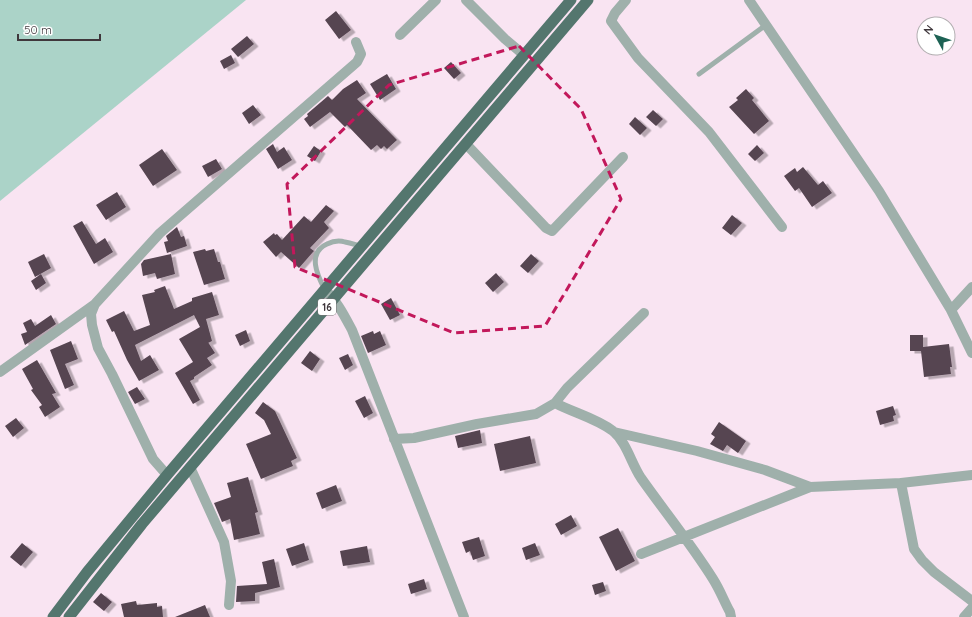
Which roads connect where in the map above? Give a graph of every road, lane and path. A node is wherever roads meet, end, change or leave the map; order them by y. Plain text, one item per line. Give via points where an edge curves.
1 (436, 0) edge
2 (466, 0) edge
3 (571, 0) edge
4 (588, 0) edge
5 (626, 0) edge
6 (749, 0) edge
7 (766, 25) junction
8 (400, 35) dead end
9 (356, 42) dead end
10 (524, 55) junction
11 (699, 74) dead end
12 (466, 144) junction
13 (623, 158) dead end
14 (782, 227) dead end
15 (361, 247) junction
16 (972, 287) edge
17 (325, 290) junction
18 (334, 299) junction
19 (95, 304) junction
20 (952, 310) junction
21 (644, 313) dead end
22 (972, 353) edge
23 (0, 372) edge
24 (556, 403) junction
25 (614, 432) junction
26 (394, 439) junction
27 (190, 467) junction
28 (972, 475) edge
29 (167, 476) junction
30 (901, 483) junction
31 (810, 487) junction
32 (684, 537) junction
33 (641, 554) dead end
34 (972, 601) edge
35 (229, 606) dead end
36 (972, 608) edge
37 (53, 617) edge
38 (69, 617) edge
39 (464, 617) edge
40 (731, 617) edge
41 (964, 617) edge

1 - 8 street
2 - 10 street
3 - 10 highway, 16
4 - 12 highway, 16
5 - 14 street via 611,21 615,27 638,58 709,132
6 - 7 street
7 - 11 lane
7 - 20 street via 879,191
9 - 19 street via 361,54 357,62 160,233
10 - 15 highway, 16
12 - 13 street via 546,228 552,230
12 - 18 highway, 16
15 - 17 highway, 16
15 - 17 lane via 334,241 318,250 315,255 316,270
16 - 20 street
17 - 18 street
17 - 29 highway, 16
18 - 26 street via 352,330
18 - 27 highway, 16
19 - 23 street
19 - 29 street via 91,314 98,348 153,458
20 - 22 street
21 - 24 street via 567,388
24 - 25 street
24 - 26 street via 536,414 414,438
25 - 31 street via 765,470
25 - 32 street via 627,449 640,476
26 - 39 street
27 - 35 street via 224,542 231,581
27 - 38 highway, 16
28 - 30 street
29 - 37 highway, 16
30 - 31 street
30 - 34 street via 914,549 934,572
31 - 32 street
32 - 33 street
32 - 40 street via 714,580
36 - 41 street

